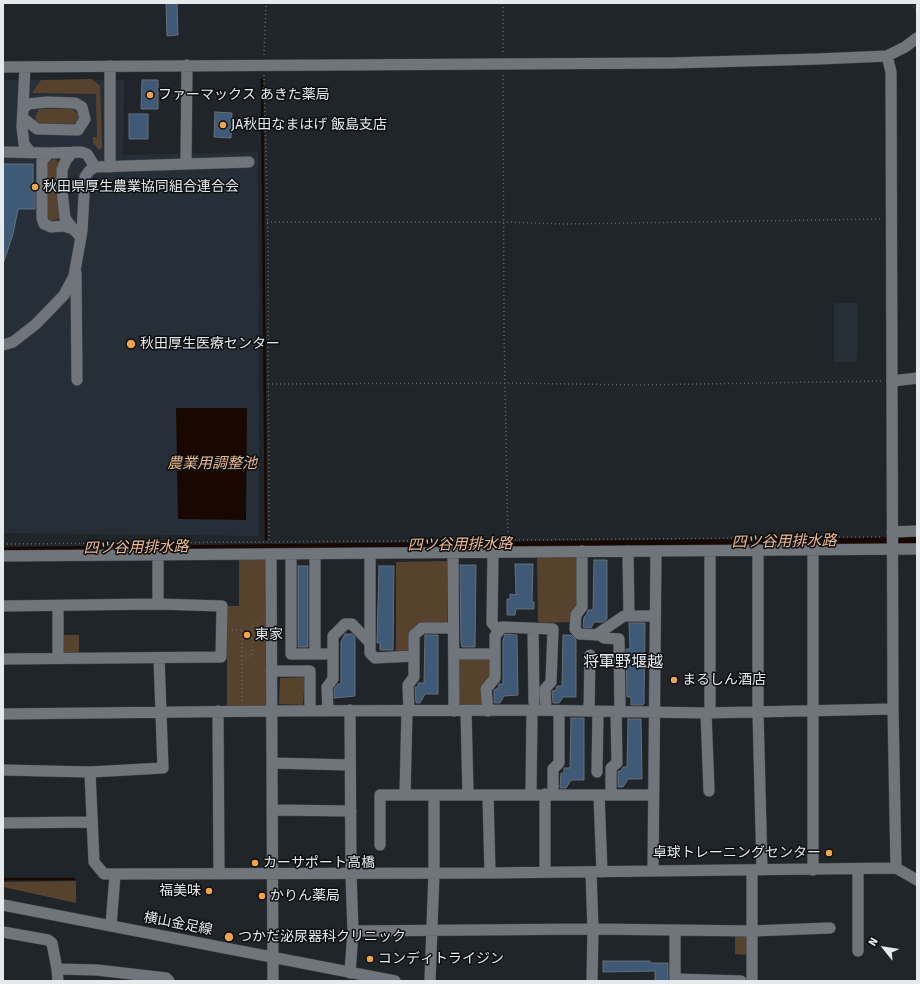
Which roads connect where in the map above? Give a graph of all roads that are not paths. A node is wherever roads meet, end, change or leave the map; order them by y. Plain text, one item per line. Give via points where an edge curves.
1 (917, 38) edge
2 (887, 56) junction
3 (187, 65) junction
4 (110, 66) junction
5 (3, 67) edge
6 (25, 67) junction
7 (23, 113) junction
8 (3, 152) edge
9 (73, 152) junction
10 (31, 153) junction
11 (49, 153) junction
12 (249, 162) dead end
13 (186, 163) junction
14 (110, 166) junction
15 (95, 167) junction
16 (77, 233) junction
17 (76, 262) junction
18 (3, 345) edge
19 (917, 378) edge
20 (77, 380) dead end
21 (893, 381) junction
22 (917, 531) edge
23 (892, 541) junction
24 (917, 549) edge
25 (758, 550) junction
26 (813, 550) junction
27 (582, 551) junction
28 (628, 551) junction
29 (656, 551) junction
30 (710, 551) junction
31 (493, 552) junction
32 (453, 553) junction
33 (291, 554) junction
34 (315, 554) junction
35 (370, 554) junction
36 (272, 555) junction
37 (3, 556) edge
38 (158, 556) junction
39 (158, 604) junction
40 (3, 606) edge
41 (58, 606) junction
42 (291, 613) junction
43 (272, 614) junction
44 (655, 616) junction
45 (624, 617) junction
46 (454, 628) junction
47 (534, 628) junction
48 (499, 631) junction
49 (596, 635) junction
50 (619, 639) junction
51 (370, 643) junction
52 (315, 654) junction
53 (333, 654) junction
54 (454, 654) junction
55 (495, 654) junction
56 (590, 655) dead end
57 (414, 656) junction
58 (58, 658) junction
59 (159, 658) junction
60 (3, 659) edge
61 (272, 671) junction
62 (533, 706) junction
63 (813, 709) junction
64 (893, 709) junction
65 (350, 710) junction
66 (408, 710) junction
67 (466, 710) junction
68 (488, 710) junction
69 (546, 710) junction
70 (559, 710) junction
71 (218, 711) junction
72 (272, 711) junction
73 (310, 711) junction
74 (328, 711) junction
75 (454, 711) junction
76 (593, 711) junction
77 (618, 711) junction
78 (160, 712) junction
79 (655, 712) junction
80 (758, 712) junction
81 (708, 713) junction
82 (3, 714) edge
83 (272, 764) junction
84 (350, 765) junction
85 (3, 770) edge
86 (90, 772) junction
87 (598, 772) dead end
88 (709, 792) dead end
89 (532, 794) junction
90 (549, 794) junction
91 (599, 794) junction
92 (434, 795) junction
93 (468, 795) junction
94 (488, 795) junction
95 (611, 795) junction
96 (653, 795) junction
97 (405, 796) junction
98 (272, 810) junction
99 (351, 812) junction
100 (91, 822) junction
101 (3, 823) edge
102 (380, 845) dead end
103 (896, 868) junction
104 (858, 869) junction
105 (757, 870) junction
106 (813, 870) junction
107 (653, 871) junction
108 (545, 872) junction
109 (596, 872) junction
110 (272, 873) junction
111 (434, 873) junction
112 (490, 873) junction
113 (220, 874) junction
114 (351, 874) junction
115 (115, 875) junction
116 (917, 880) edge
117 (3, 905) edge
118 (111, 926) junction
119 (830, 928) dead end
120 (594, 929) junction
121 (431, 930) junction
122 (675, 930) junction
123 (752, 930) junction
124 (353, 931) junction
125 (3, 932) edge
126 (858, 951) dead end
127 (273, 958) junction
128 (57, 969) junction
129 (350, 972) junction
130 (58, 981) edge
131 (169, 981) edge
132 (273, 981) edge
133 (395, 981) edge
134 (430, 981) edge
135 (592, 981) edge
136 (741, 981) edge
137 (752, 981) edge

1 - 2 street
2 - 3 street via 670,63
2 - 21 street via 891,72
3 - 4 street
3 - 13 street
4 - 6 street
4 - 14 street
5 - 6 street
6 - 7 street
7 - 7 street via 28,104 75,103 82,107 85,120 78,130 37,129
7 - 10 street via 24,144
8 - 10 street
9 - 11 street
9 - 15 street via 87,154
9 - 16 street via 62,170 62,191 65,218
10 - 11 street
11 - 16 street via 42,161 44,224 51,227 64,226
12 - 13 street
13 - 14 street
14 - 15 street
15 - 16 street via 85,177
16 - 17 street
17 - 18 street via 74,276 64,294 36,324 12,342
17 - 20 street
19 - 21 street
21 - 23 street
22 - 23 street
23 - 24 street
23 - 26 street
23 - 64 street
25 - 26 street
25 - 30 street
25 - 80 street
26 - 63 street
27 - 28 street
27 - 31 street
27 - 49 street via 582,607 576,615 575,629 579,634
28 - 29 street
28 - 45 street
29 - 30 street
29 - 44 street
30 - 81 street
31 - 32 street
31 - 48 street via 492,623
32 - 35 street
32 - 46 street
33 - 34 street
33 - 36 street
33 - 42 street
34 - 35 street
34 - 52 street
35 - 51 street
36 - 38 street
36 - 43 street
37 - 38 street
38 - 39 street
39 - 41 street
39 - 59 street via 222,606 221,657
40 - 41 street
41 - 58 street
42 - 43 street
42 - 52 street via 291,654
43 - 61 street
44 - 45 street
44 - 79 street
45 - 49 street
45 - 50 street
46 - 54 street
46 - 57 street via 422,628 414,635
47 - 48 street via 502,627
47 - 62 street
47 - 69 street via 553,629 552,682 545,689
48 - 55 street via 495,636
49 - 50 street
50 - 77 street
51 - 53 street via 352,624 345,624 333,636
51 - 57 street via 370,653 375,658
52 - 53 street
53 - 74 street via 333,679 327,687
54 - 55 street
54 - 75 street
55 - 68 street via 495,678 486,689
56 - 76 street
57 - 66 street via 414,678 408,685
58 - 59 street
58 - 60 street
59 - 78 street
61 - 72 street
61 - 73 street via 310,671
62 - 68 street
62 - 69 street
62 - 89 street
63 - 64 street
63 - 80 street
63 - 106 street
64 - 103 street
65 - 66 street
65 - 74 street
65 - 84 street
66 - 75 street
66 - 97 street
67 - 68 street
67 - 75 street
67 - 93 street
69 - 70 street
70 - 76 street
70 - 90 street via 559,763 553,769
71 - 72 street
71 - 78 street
71 - 113 street
72 - 73 street
72 - 83 street
73 - 74 street
76 - 77 street
76 - 87 street
77 - 79 street
77 - 95 street via 616,763 611,768
78 - 82 street
78 - 86 street via 163,768
79 - 81 street
79 - 96 street
80 - 81 street
80 - 105 street
81 - 88 street
83 - 84 street
83 - 98 street
84 - 99 street
85 - 86 street
86 - 100 street
89 - 90 street
89 - 94 street
90 - 91 street
90 - 108 street
91 - 95 street
91 - 109 street
92 - 93 street
92 - 97 street
92 - 111 street
93 - 94 street
94 - 112 street
95 - 96 street
96 - 107 street
97 - 102 street via 380,795
98 - 99 street
98 - 110 street
99 - 114 street
100 - 101 street
100 - 115 street via 94,862 104,874
103 - 104 street
103 - 116 street
104 - 106 street
104 - 126 street
105 - 106 street
105 - 107 street
105 - 123 street
107 - 109 street
108 - 109 street
108 - 112 street
109 - 120 street
110 - 113 street
110 - 114 street
110 - 127 street
111 - 112 street
111 - 114 street
111 - 121 street
113 - 115 street
114 - 124 street
115 - 118 street
117 - 118 street, 横山金足線
118 - 127 street, 横山金足線
119 - 123 street
120 - 121 street
120 - 122 street
120 - 135 street
121 - 124 street
121 - 134 street
122 - 123 street
122 - 136 street via 675,979
123 - 137 street
124 - 129 street
125 - 128 street via 48,940 52,943
127 - 129 street, 横山金足線
127 - 132 street
128 - 130 street
128 - 131 street via 97,970 166,978
129 - 133 street, 横山金足線

